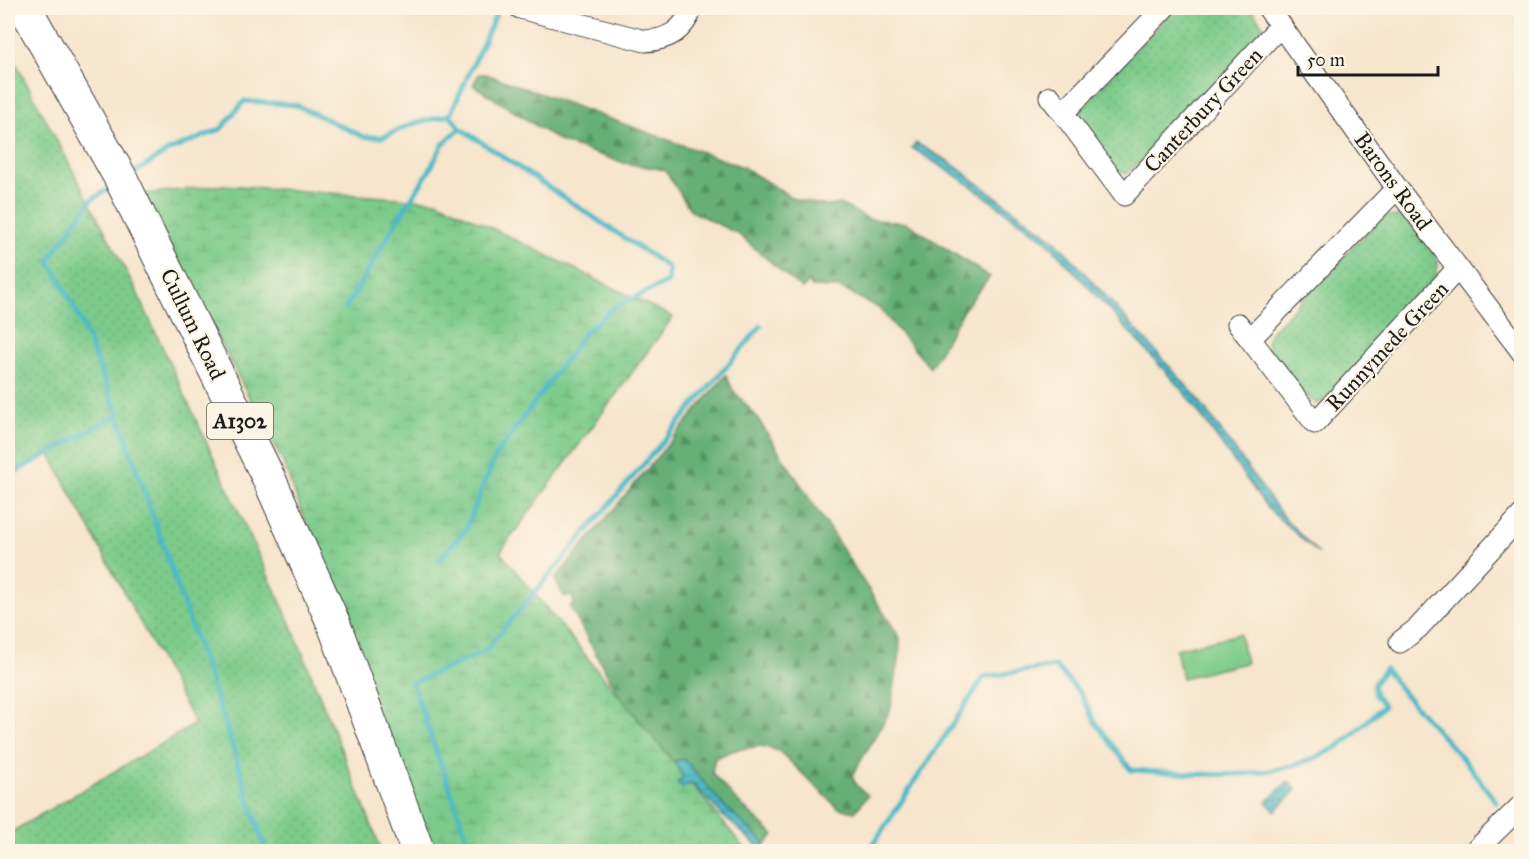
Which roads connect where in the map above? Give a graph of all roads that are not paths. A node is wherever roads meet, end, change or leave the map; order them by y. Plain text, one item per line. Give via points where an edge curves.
1 (25, 8) edge
2 (520, 8) edge
3 (692, 8) edge
4 (1164, 8) edge
5 (1268, 8) edge
6 (1281, 25) junction
7 (1397, 188) junction
8 (1458, 268) junction
9 (1521, 352) edge
10 (1521, 515) edge
11 (1400, 642) dead end
12 (1521, 806) edge
13 (418, 852) edge
14 (1473, 852) edge

1 - 13 main road, Cullum Road / A1302 via 120,177 270,481 333,622
2 - 3 street via 654,41 676,32
4 - 6 street, Canterbury Green via 1056,105 1129,202
5 - 6 street, Barons Road
6 - 7 street, Barons Road
7 - 8 street, Barons Road
7 - 8 street, Runnymede Green via 1244,332 1319,429
8 - 9 street, Barons Road
10 - 11 street via 1423,634
12 - 14 street

